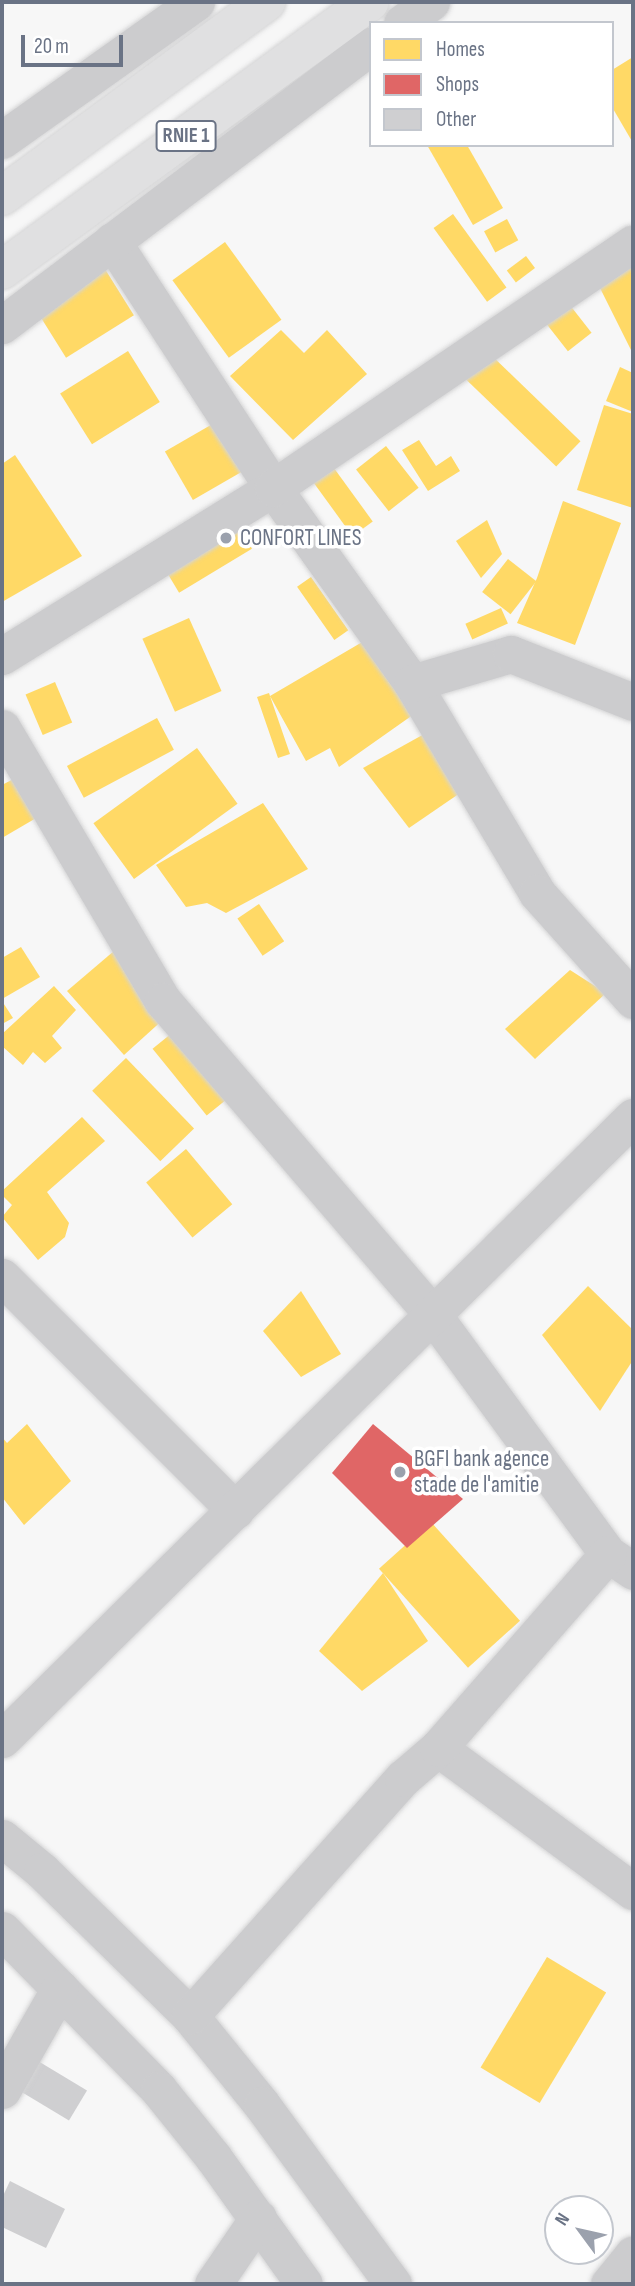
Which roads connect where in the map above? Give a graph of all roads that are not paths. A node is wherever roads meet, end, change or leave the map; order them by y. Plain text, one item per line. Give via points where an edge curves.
1 (196, 2) edge
2 (266, 2) edge
3 (370, 2) edge
4 (431, 2) edge
5 (405, 21) edge
6 (369, 48) edge
7 (2, 140) edge
8 (2, 196) edge
9 (112, 241) junction
10 (633, 243) edge
11 (2, 270) edge
12 (2, 325) edge
13 (273, 488) junction
14 (2, 656) edge
15 (412, 683) junction
16 (633, 702) edge
17 (2, 728) edge
18 (633, 1000) edge
19 (633, 1118) edge
20 (2, 1277) edge
21 (433, 1315) junction
22 (235, 1510) junction
23 (621, 1562) edge
24 (2, 1739) edge
25 (438, 1748) junction
26 (2, 1838) edge
27 (633, 1891) edge
28 (2, 1930) edge
29 (60, 1988) junction
30 (190, 2016) junction
31 (2, 2090) edge
32 (258, 2218) junction
33 (633, 2254) edge
34 (214, 2284) edge
35 (304, 2284) edge
36 (393, 2284) edge
37 (609, 2284) edge

1 - 7 street
2 - 8 highway, RNIE 1
3 - 11 highway, RNIE 1
4 - 5 street
6 - 9 street
9 - 12 street
9 - 13 street
10 - 13 street
13 - 14 street
13 - 15 street
15 - 16 street via 511,654
15 - 18 street via 537,893
17 - 21 street via 163,1001
19 - 21 street
20 - 22 street
21 - 22 street
21 - 23 street
22 - 24 street
23 - 25 street
25 - 27 street
25 - 30 street via 404,1778
26 - 30 street via 42,1871
28 - 29 street
29 - 31 street
29 - 32 street via 159,2090
30 - 36 street
32 - 34 street
32 - 35 street
33 - 37 street

